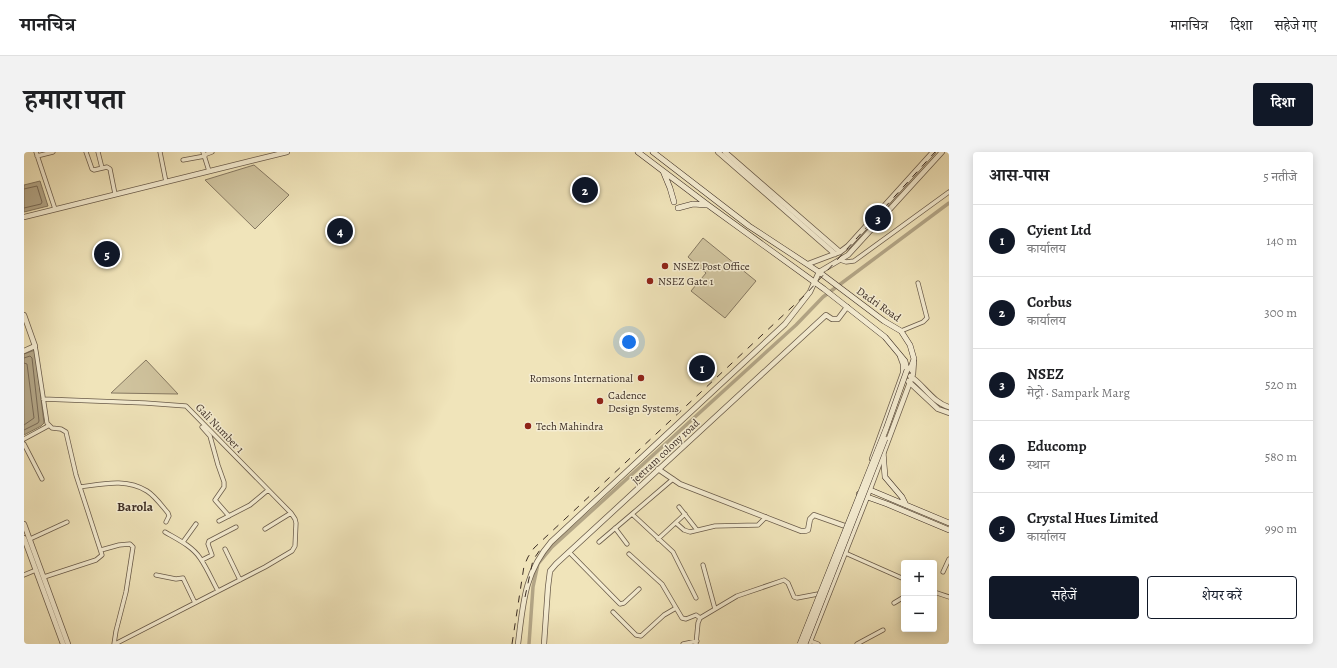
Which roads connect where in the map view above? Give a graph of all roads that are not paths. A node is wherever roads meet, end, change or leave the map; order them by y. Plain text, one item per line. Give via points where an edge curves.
1 (53, 152) edge
2 (86, 152) edge
3 (98, 152) edge
4 (160, 152) edge
5 (212, 152) edge
6 (287, 152) edge
7 (638, 152) edge
8 (653, 152) edge
9 (718, 152) edge
10 (724, 152) edge
11 (933, 152) edge
12 (942, 152) edge
13 (37, 154) edge
14 (204, 154) edge
15 (183, 160) dead end
16 (102, 168) junction
17 (209, 171) junction
18 (663, 171) junction
19 (166, 182) junction
20 (949, 192) edge
21 (115, 194) junction
22 (674, 202) dead end
23 (708, 206) junction
24 (678, 208) dead end
25 (55, 209) junction
26 (24, 217) edge
27 (837, 253) junction
28 (840, 260) junction
29 (808, 264) junction
30 (819, 272) junction
31 (815, 283) junction
32 (918, 283) dead end
33 (847, 308) junction
34 (24, 315) edge
35 (901, 331) junction
36 (35, 346) junction
37 (24, 351) edge
38 (914, 359) junction
39 (907, 371) junction
40 (912, 376) junction
41 (901, 379) junction
42 (909, 382) junction
43 (43, 399) junction
44 (949, 407) edge
45 (949, 413) edge
46 (48, 426) junction
47 (202, 427) dead end
48 (24, 439) edge
49 (24, 444) edge
50 (883, 451) junction
51 (658, 470) junction
52 (42, 479) dead end
53 (673, 479) junction
54 (80, 486) junction
55 (862, 486) junction
56 (869, 489) junction
57 (268, 490) junction
58 (858, 494) junction
59 (867, 497) junction
60 (906, 505) junction
61 (679, 507) dead end
62 (291, 513) junction
63 (632, 514) junction
64 (685, 514) junction
65 (229, 516) junction
66 (766, 518) junction
67 (219, 521) dead end
68 (68, 522) dead end
69 (166, 522) dead end
70 (676, 523) junction
71 (949, 523) edge
72 (24, 524) edge
73 (196, 524) dead end
74 (845, 526) junction
75 (236, 527) dead end
76 (615, 528) junction
77 (265, 529) dead end
78 (696, 530) junction
79 (949, 530) edge
80 (165, 532) dead end
81 (24, 538) edge
82 (30, 539) junction
83 (658, 539) junction
84 (182, 542) junction
85 (599, 542) dead end
86 (627, 544) dead end
87 (225, 549) dead end
88 (101, 550) junction
89 (836, 550) junction
90 (569, 552) junction
91 (844, 552) junction
92 (629, 554) dead end
93 (202, 560) junction
94 (949, 560) edge
95 (703, 565) dead end
96 (36, 570) junction
97 (943, 572) dead end
98 (24, 575) edge
99 (156, 575) dead end
100 (44, 577) junction
101 (901, 578) edge
102 (240, 580) junction
103 (639, 589) dead end
104 (218, 591) junction
105 (937, 593) edge
106 (818, 594) junction
107 (949, 597) edge
108 (696, 598) dead end
109 (901, 598) edge
110 (894, 602) dead end
111 (195, 603) junction
112 (676, 608) junction
113 (715, 609) junction
114 (613, 612) dead end
115 (700, 618) junction
116 (884, 630) dead end
117 (696, 642) edge
118 (808, 643) edge
119 (63, 644) edge
120 (68, 644) edge
121 (115, 644) edge
122 (518, 644) edge
123 (544, 644) edge
124 (683, 644) edge
125 (799, 644) edge
126 (818, 644) edge
127 (857, 644) edge

1 - 13 street
2 - 16 street via 92,169
3 - 16 street
4 - 19 street
5 - 14 street
6 - 17 street
7 - 18 main road, Dadri Road
8 - 29 main road, Dadri Road via 749,226
9 - 27 street
10 - 27 street
11 - 27 street via 848,246
12 - 28 street via 848,255
13 - 25 street
14 - 15 street
14 - 17 street
16 - 21 street via 110,169
17 - 19 street
18 - 22 main road
18 - 23 main road, Dadri Road
19 - 21 street
20 - 28 street via 854,260
21 - 25 street
23 - 24 main road via 693,204
23 - 31 main road, Dadri Road
25 - 26 street
27 - 29 street
28 - 30 street
29 - 30 main road, Dadri Road
30 - 31 street
30 - 35 main road, Dadri Road
31 - 33 main road, Dadri Road
31 - 122 street via 785,324 550,542 534,566 525,591
32 - 35 street via 927,318
33 - 39 main road, Dadri Road via 885,337 905,361
33 - 51 street, jeetram colony road via 838,319 826,315
34 - 36 street
35 - 38 main road, Dadri Road via 910,345
36 - 37 street
36 - 43 street
38 - 39 main road
38 - 40 street, Dadri Road
39 - 40 street
39 - 41 street
39 - 118 main road, bridge via 903,391
39 - 125 main road, bridge
40 - 42 street, Dadri Road
40 - 44 street via 937,400
41 - 42 street
41 - 55 street
42 - 45 street via 938,409
42 - 50 street, Dadri Road
43 - 46 street
43 - 57 street, Gali Number 1 via 184,405
46 - 48 street
46 - 54 street via 66,432
47 - 65 street via 210,436 224,482 224,487 215,500
49 - 52 street
50 - 56 street, Dadri Road
50 - 60 main road via 885,477
51 - 53 street
51 - 90 street, jeetram colony road
53 - 63 street
53 - 66 street
54 - 69 street via 123,482 135,485 147,491 168,513
54 - 88 street
55 - 56 main road
55 - 58 street
56 - 59 street, Dadri Road
56 - 60 main road
57 - 62 street, Gali Number 1
57 - 65 street via 250,505
58 - 59 main road
58 - 74 street
59 - 79 main road
59 - 91 street, Dadri Road
60 - 71 main road
61 - 64 street
62 - 77 street
62 - 102 street via 296,523 294,549
63 - 76 street
63 - 83 street
64 - 70 street
64 - 78 street
65 - 67 street
66 - 74 street via 806,532 810,519 814,516
66 - 78 street via 758,525 715,526
68 - 82 street
70 - 78 street via 687,531
70 - 83 street
72 - 82 street
73 - 84 street
74 - 89 street
75 - 93 street via 209,541 212,555
76 - 85 street
76 - 86 street
80 - 84 street
81 - 96 street
82 - 100 street
83 - 108 street via 677,558
84 - 93 street
87 - 102 street
88 - 100 street via 102,555 96,560
88 - 121 street via 119,545 130,544 133,547
89 - 91 street
89 - 106 street
90 - 103 street via 620,604
90 - 123 street, jeetram colony road via 550,571
91 - 101 street
91 - 118 street, Dadri Road
92 - 112 street via 662,584
93 - 104 street
94 - 97 street
95 - 113 street
96 - 98 street
96 - 119 street
99 - 111 street via 183,578
100 - 120 street
102 - 104 street
104 - 111 street
105 - 107 street
106 - 113 street via 794,597 784,580 737,596
106 - 125 street
109 - 110 street
111 - 121 street
112 - 114 street via 664,615 641,636 636,635
112 - 115 street via 684,619 694,615
113 - 115 street
115 - 117 street
116 - 127 street
117 - 124 street
118 - 126 street

